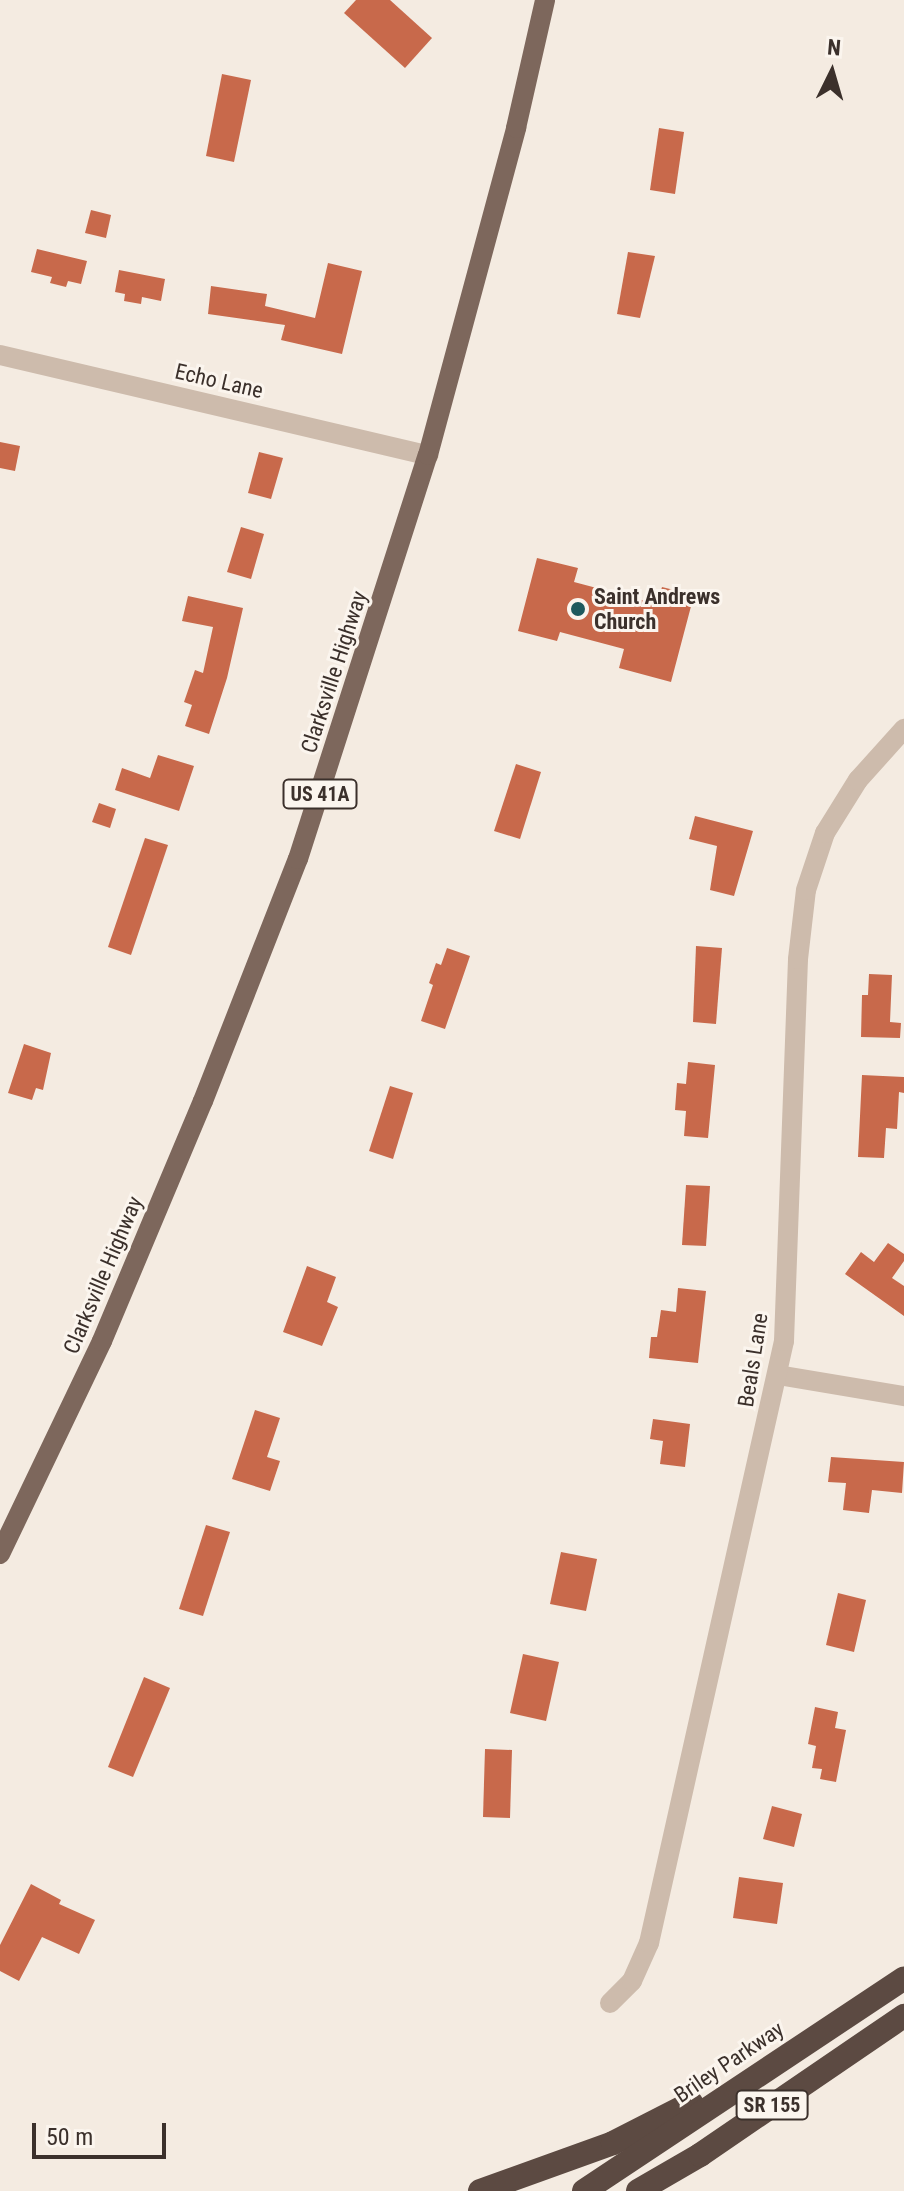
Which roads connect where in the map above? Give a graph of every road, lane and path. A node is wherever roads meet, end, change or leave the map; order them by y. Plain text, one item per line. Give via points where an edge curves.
1 (545, 0) edge
2 (0, 355) edge
3 (428, 455) junction
4 (904, 729) edge
5 (778, 1375) junction
6 (904, 1396) edge
7 (0, 1554) edge
8 (904, 1978) edge
9 (610, 2003) dead end
10 (904, 2016) edge
11 (790, 2053) junction
12 (480, 2191) edge
13 (584, 2191) edge
14 (638, 2191) edge

1 - 3 main road, Clarksville Highway / US 41A
2 - 3 street, Echo Lane
3 - 7 main road, Clarksville Highway / US 41A via 298,859 108,1328
4 - 5 street, Beals Lane via 858,780 825,833 806,890 798,959 784,1341
5 - 6 street
5 - 9 street, Beals Lane via 649,1943 632,1981
8 - 11 highway, Briley Parkway / SR 155
10 - 14 highway, SR 155 via 700,2155
11 - 12 highway via 613,2143
11 - 13 highway, Briley Parkway / SR 155

